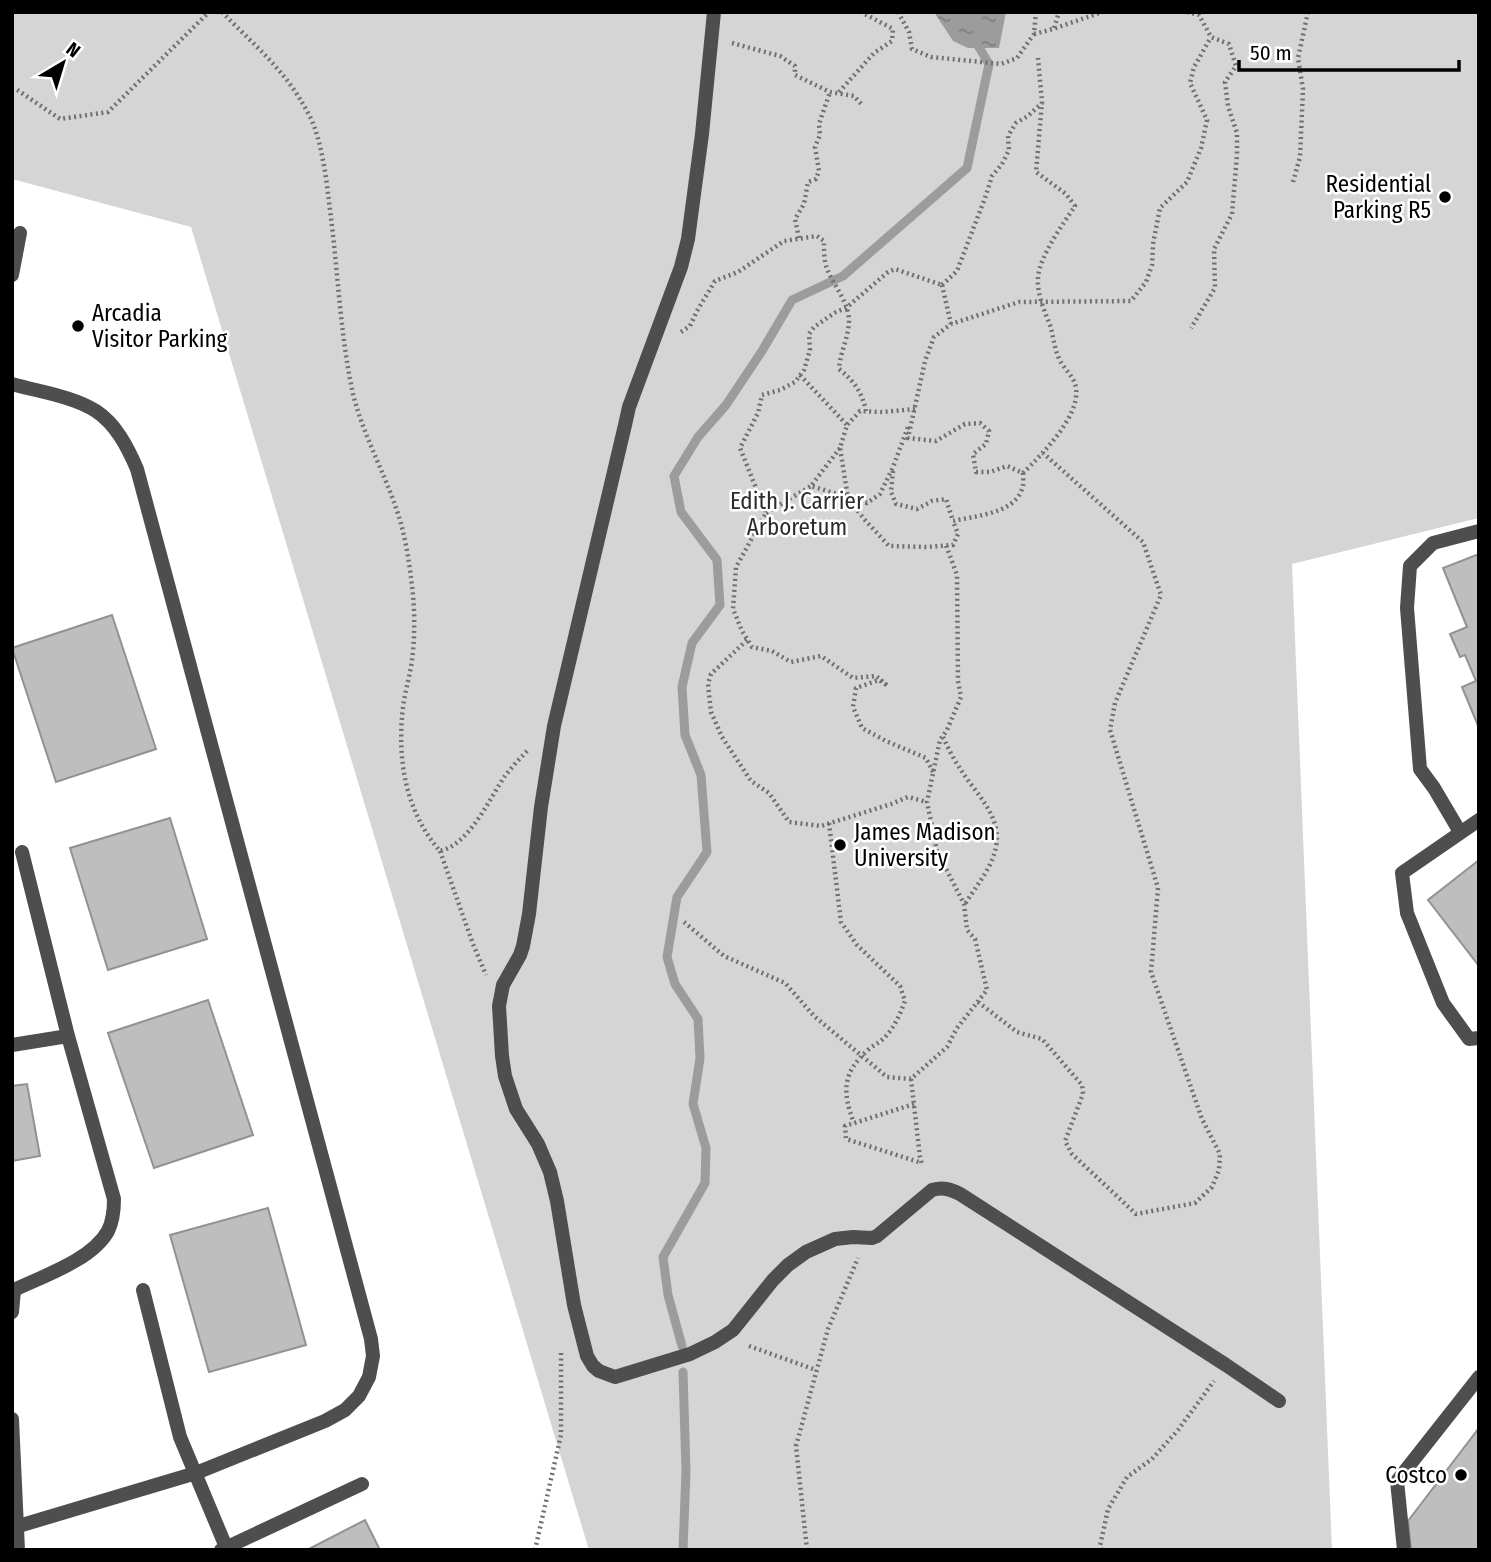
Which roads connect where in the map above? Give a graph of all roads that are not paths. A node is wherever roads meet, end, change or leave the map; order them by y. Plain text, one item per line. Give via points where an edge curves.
1 (713, 12) edge
2 (20, 233) dead end
3 (12, 275) edge
4 (12, 384) edge
5 (1479, 531) edge
6 (1479, 820) edge
7 (1460, 832) junction
8 (22, 852) dead end
9 (68, 1035) junction
10 (1479, 1038) edge
11 (12, 1045) edge
12 (143, 1290) dead end
13 (12, 1312) edge
14 (1479, 1377) edge
15 (1279, 1401) dead end
16 (12, 1419) edge
17 (196, 1473) junction
18 (362, 1484) dead end
19 (15, 1528) edge
20 (224, 1549) edge
21 (18, 1550) edge
22 (1404, 1550) edge

1 - 15 street via 688,240 629,407 552,735 523,946 500,998 505,1076 516,1109 550,1172 574,1305 589,1360 604,1374 615,1377 690,1354 725,1337 797,1258 835,1239 872,1238 932,1189 946,1188
2 - 3 street
4 - 17 street via 97,412 114,428 137,469 371,1339 369,1377 345,1410
5 - 7 street via 1433,543 1410,566 1407,608 1420,769
6 - 7 street
7 - 10 street via 1402,873 1408,914 1443,1003 1469,1038
8 - 9 street
9 - 11 street
9 - 13 street via 114,1199 113,1216 95,1247 14,1290
12 - 17 street via 180,1437
14 - 22 street via 1397,1481
16 - 19 street
17 - 19 street
17 - 20 street
18 - 20 street
19 - 21 street

